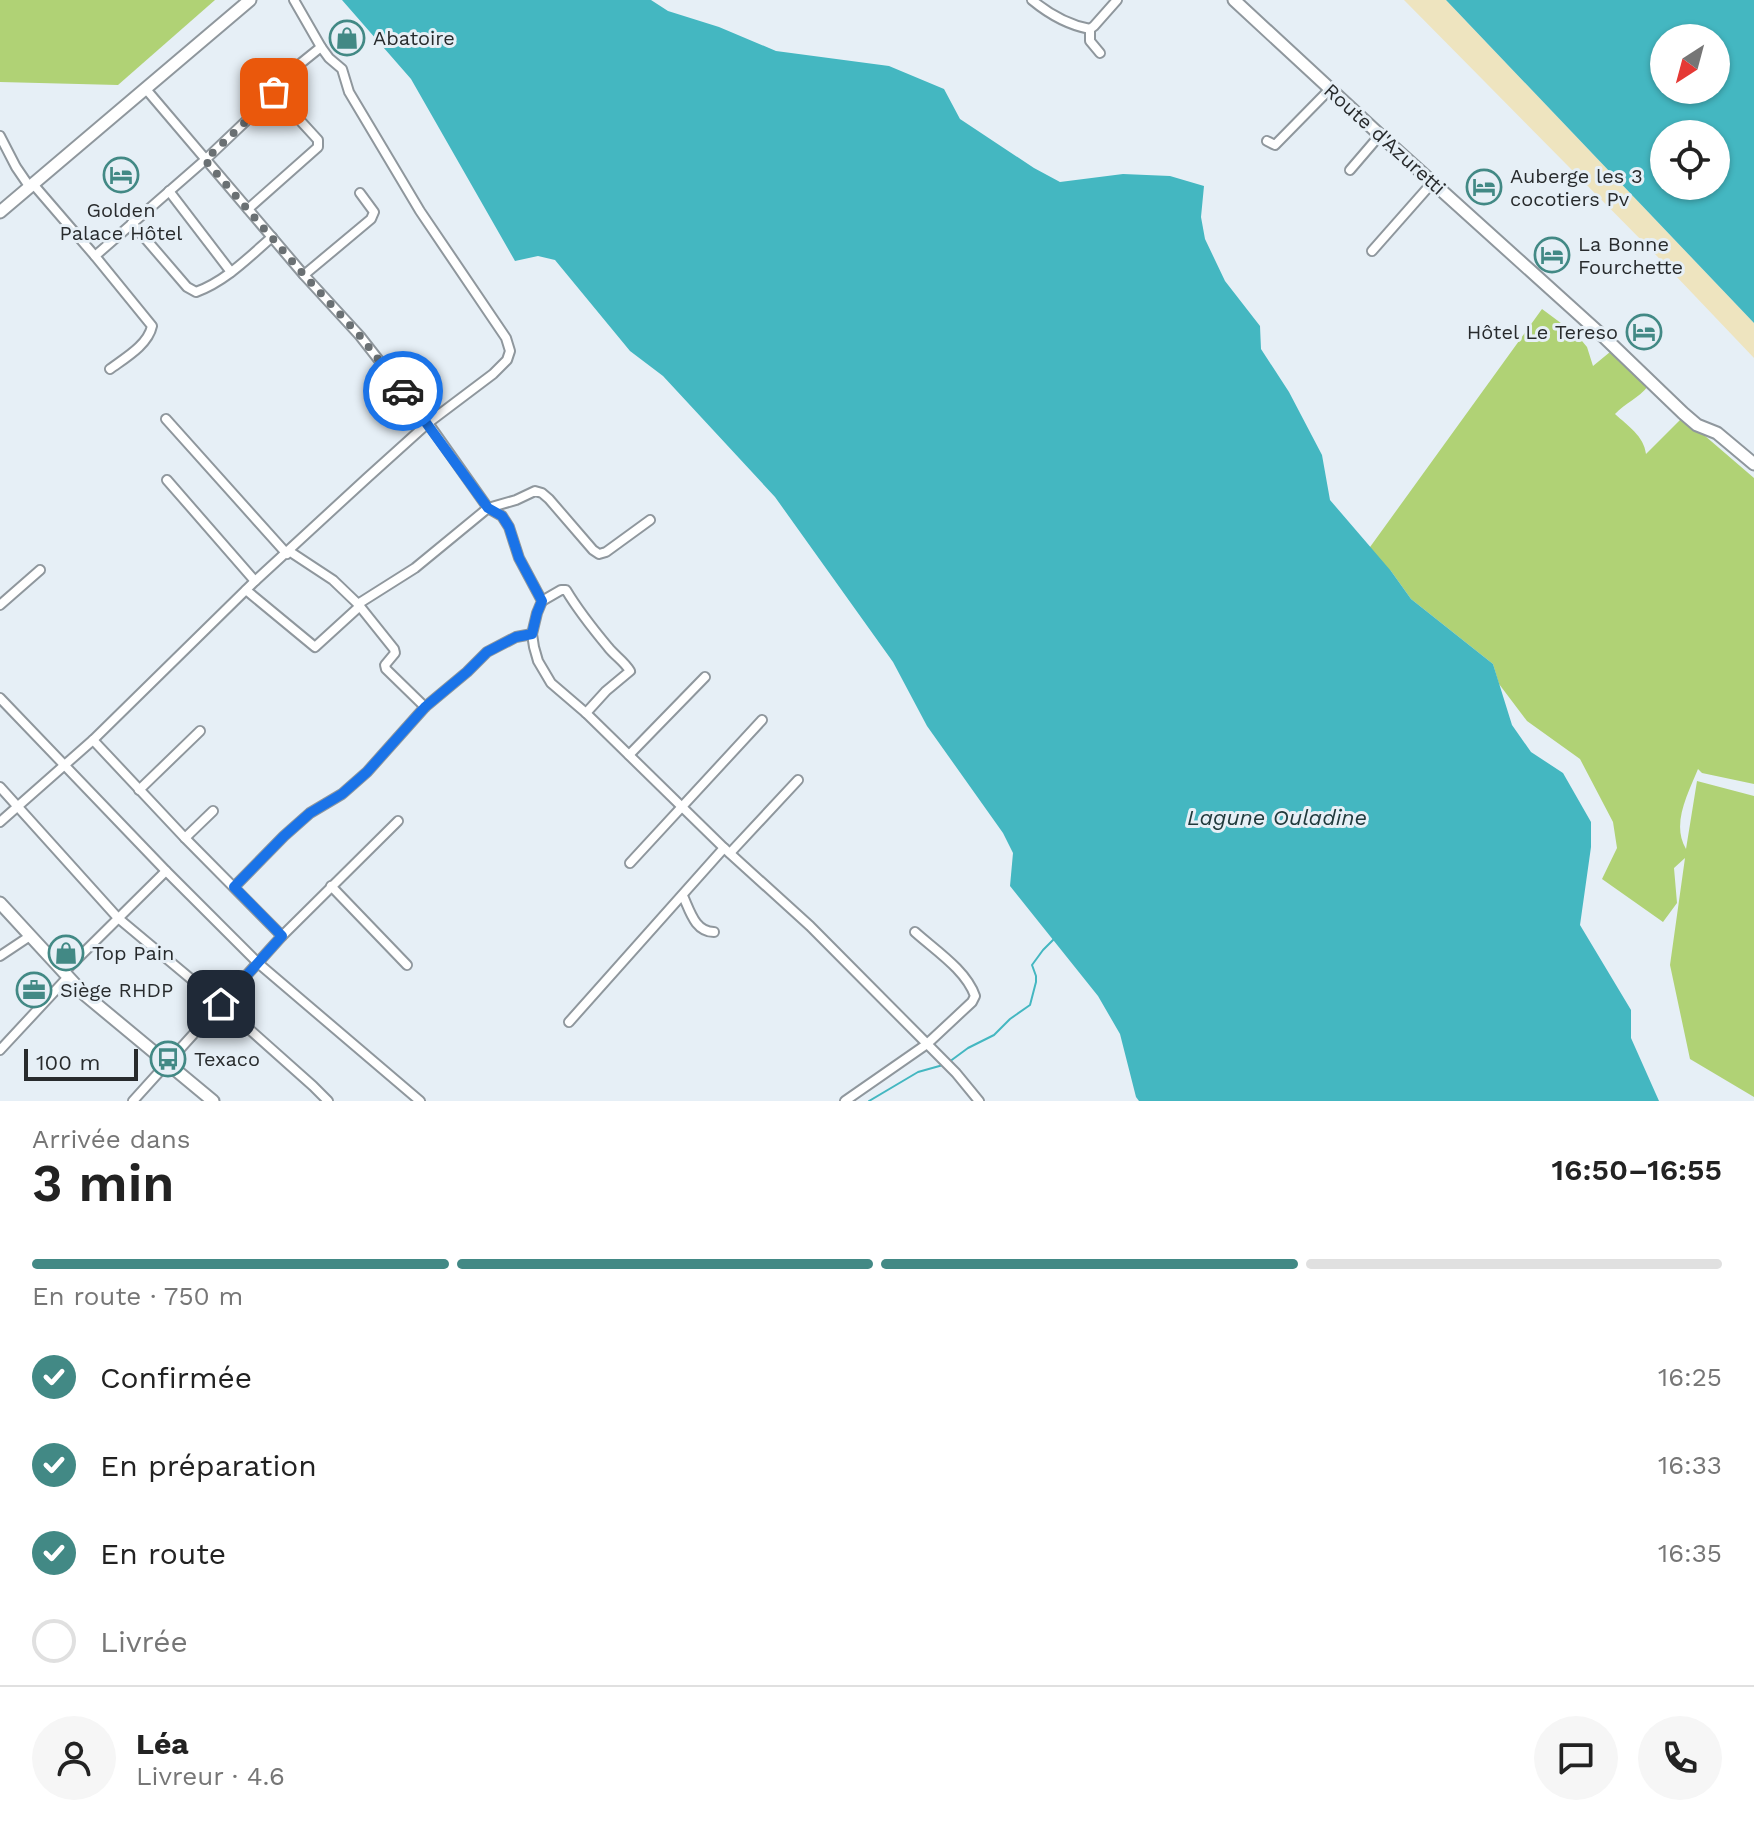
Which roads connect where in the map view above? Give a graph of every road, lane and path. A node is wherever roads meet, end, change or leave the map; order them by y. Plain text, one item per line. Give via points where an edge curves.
1 (250, 0) edge
2 (294, 0) edge
3 (1032, 0) edge
4 (1117, 0) edge
5 (1234, 0) edge
6 (1090, 29) junction
7 (321, 47) junction
8 (1100, 53) dead end
9 (145, 88) junction
10 (1330, 89) junction
11 (274, 92) junction
12 (1380, 135) junction
13 (0, 136) edge
14 (1267, 141) dead end
15 (205, 160) junction
16 (1350, 170) dead end
17 (1432, 183) junction
18 (31, 185) junction
19 (169, 191) junction
20 (360, 193) dead end
21 (248, 209) junction
22 (0, 212) edge
23 (132, 223) junction
24 (272, 237) junction
25 (1372, 251) dead end
26 (95, 256) junction
27 (231, 272) junction
28 (304, 275) junction
29 (110, 369) dead end
30 (166, 419) dead end
31 (428, 423) junction
32 (1754, 464) edge
33 (167, 480) dead end
34 (488, 508) junction
35 (650, 520) dead end
36 (288, 552) junction
37 (40, 570) dead end
38 (255, 581) junction
39 (246, 590) junction
40 (542, 601) junction
41 (0, 605) edge
42 (359, 605) junction
43 (532, 634) junction
44 (705, 677) dead end
45 (0, 698) edge
46 (425, 707) junction
47 (586, 713) junction
48 (762, 720) dead end
49 (200, 731) dead end
50 (93, 740) junction
51 (629, 755) junction
52 (65, 765) junction
53 (798, 780) dead end
54 (0, 787) edge
55 (139, 790) junction
56 (17, 807) junction
57 (681, 807) junction
58 (213, 811) dead end
59 (398, 821) dead end
60 (0, 822) edge
61 (185, 838) junction
62 (727, 851) junction
63 (630, 863) dead end
64 (166, 871) junction
65 (331, 886) junction
66 (234, 887) junction
67 (683, 896) junction
68 (0, 903) edge
69 (118, 918) junction
70 (714, 932) dead end
71 (915, 932) dead end
72 (30, 936) junction
73 (282, 936) junction
74 (0, 956) edge
75 (258, 963) junction
76 (407, 965) dead end
77 (65, 976) junction
78 (221, 1004) junction
79 (569, 1022) dead end
80 (927, 1044) junction
81 (0, 1050) edge
82 (168, 1064) junction
83 (133, 1101) edge
84 (213, 1101) edge
85 (328, 1101) edge
86 (420, 1101) edge
87 (845, 1101) edge
88 (979, 1101) edge

1 - 9 street
2 - 7 street
3 - 6 street via 1059,19
4 - 6 street
5 - 10 street, Route d'Azuretti
6 - 8 street via 1090,41
7 - 11 street
7 - 31 street via 342,69 349,92 510,351 493,374
9 - 15 street
9 - 18 street
10 - 12 street, Route d'Azuretti
10 - 14 street via 1275,145
11 - 15 street
11 - 21 street via 318,140 318,147
12 - 16 street
12 - 17 street, Route d'Azuretti
13 - 18 street
15 - 19 street
15 - 21 street
17 - 25 street
17 - 32 street, Route d'Azuretti via 1683,413
18 - 22 street
18 - 26 street
19 - 23 street
19 - 27 street
20 - 28 street via 374,212 371,219
21 - 24 street
23 - 26 street
23 - 27 street via 193,291
24 - 27 street
24 - 28 street
26 - 29 street via 152,326 141,345
28 - 31 street
30 - 36 street
31 - 34 street
31 - 36 street
33 - 38 street
34 - 35 street via 542,493 599,554
34 - 40 street via 509,527
34 - 42 street via 415,568
36 - 38 street
36 - 42 street via 333,580
37 - 41 street
38 - 39 street
39 - 42 street via 315,647
39 - 50 street
40 - 43 street
40 - 47 street via 566,590 630,671
42 - 46 street via 394,649 386,669
43 - 46 street via 487,652
43 - 47 street via 548,678
44 - 51 street
45 - 52 street
46 - 66 street via 367,772 310,813
47 - 51 street
48 - 57 street
49 - 55 street
50 - 52 street
50 - 55 street
51 - 57 street
52 - 56 street
52 - 64 street
53 - 62 street
54 - 56 street
55 - 61 street
56 - 60 street
56 - 69 street
57 - 62 street
57 - 63 street
58 - 61 street
59 - 65 street
61 - 66 street
62 - 67 street
62 - 80 street
64 - 69 street
64 - 75 street
65 - 73 street
65 - 76 street
66 - 73 street
67 - 70 street via 699,928
67 - 79 street
68 - 72 street
69 - 77 street
69 - 78 street
71 - 80 street via 960,972 975,996
72 - 74 street
72 - 77 street
73 - 75 street
75 - 78 street
75 - 86 street
77 - 81 street
77 - 82 street
78 - 82 street
78 - 85 street
80 - 87 street
80 - 88 street
82 - 83 street
82 - 84 street

